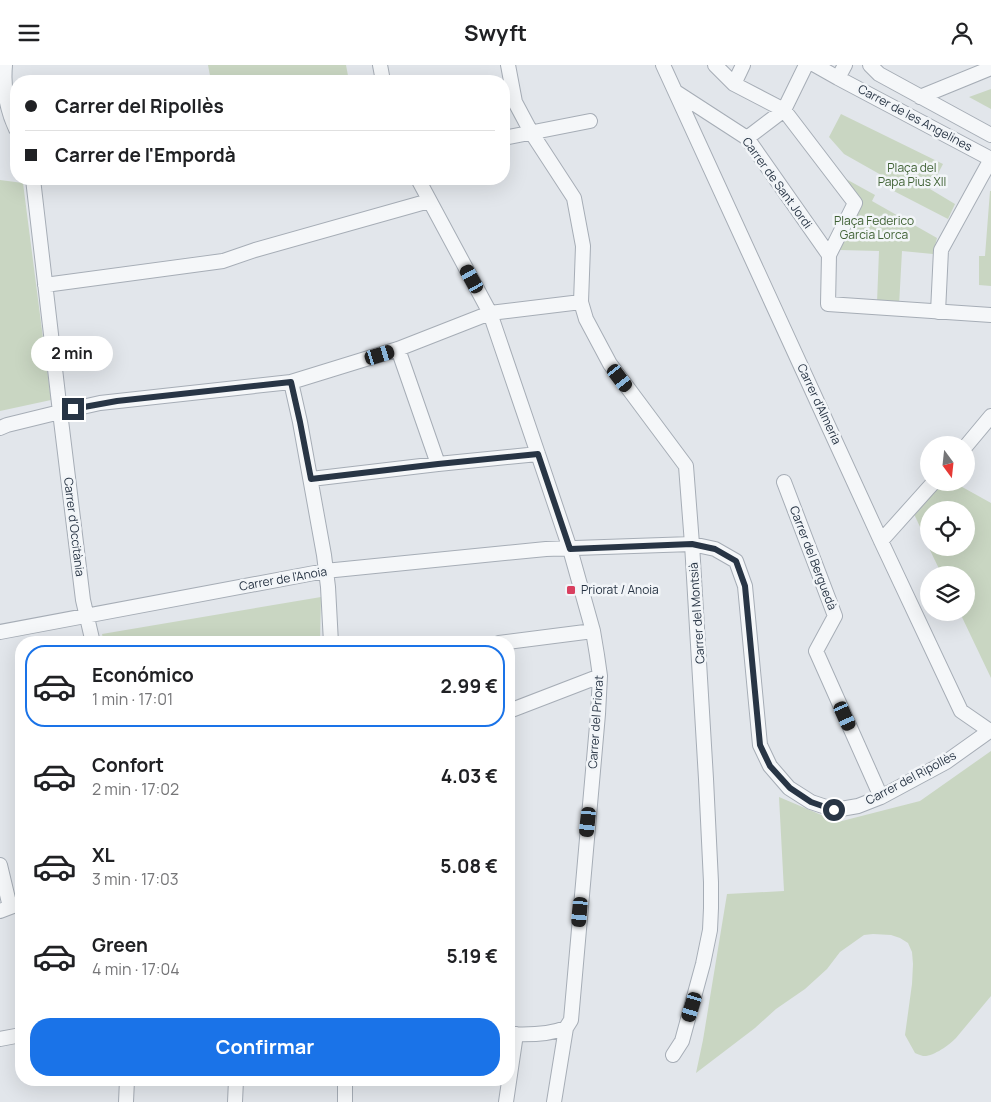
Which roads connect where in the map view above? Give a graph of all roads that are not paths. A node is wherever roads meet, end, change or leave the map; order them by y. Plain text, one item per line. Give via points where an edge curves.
1 (5, 65) edge
2 (663, 65) edge
3 (715, 65) edge
4 (744, 65) edge
5 (806, 65) edge
6 (815, 65) edge
7 (845, 65) edge
8 (991, 67) edge
9 (874, 70) edge
10 (510, 76) edge
11 (838, 77) junction
12 (734, 84) junction
13 (676, 92) junction
14 (920, 97) junction
15 (784, 110) junction
16 (10, 116) edge
17 (590, 121) dead end
18 (531, 132) junction
19 (991, 135) edge
20 (510, 137) edge
21 (747, 138) junction
22 (991, 159) edge
23 (34, 185) edge
24 (421, 185) edge
25 (429, 201) junction
26 (829, 255) junction
27 (46, 285) junction
28 (581, 302) junction
29 (938, 311) junction
30 (490, 313) junction
31 (991, 315) edge
32 (398, 349) junction
33 (291, 382) junction
34 (60, 412) junction
35 (989, 424) edge
36 (0, 428) edge
37 (975, 437) edge
38 (538, 454) junction
39 (438, 464) junction
40 (311, 479) junction
41 (784, 482) dead end
42 (926, 491) edge
43 (881, 541) junction
44 (692, 544) junction
45 (570, 549) junction
46 (326, 571) junction
47 (86, 616) junction
48 (593, 631) junction
49 (0, 632) edge
50 (90, 636) edge
51 (331, 636) edge
52 (515, 641) edge
53 (600, 676) junction
54 (515, 709) edge
55 (990, 730) edge
56 (882, 797) junction
57 (0, 865) edge
58 (10, 907) edge
59 (566, 1028) junction
60 (515, 1034) edge
61 (15, 1036) edge
62 (0, 1039) edge
63 (673, 1055) dead end
64 (127, 1086) edge
65 (236, 1086) edge
66 (345, 1086) edge
67 (507, 1086) edge
68 (126, 1102) edge
69 (235, 1102) edge
70 (345, 1102) edge
71 (506, 1102) edge
72 (554, 1102) edge

1 - 16 street via 5,96
2 - 13 street, Carrer d'Almeria
3 - 12 street
4 - 12 street
5 - 15 street
6 - 11 street, Carrer de les Angelines
7 - 11 street
8 - 14 street
9 - 14 street, Carrer de les Angelines
10 - 18 street, Carrer del Montsià via 515,102
11 - 22 street, Carrer de les Angelines
12 - 15 street
13 - 21 street, Carrer de Sant Jordi
13 - 43 street, Carrer d'Almeria
14 - 19 street, Carrer de les Angelines
15 - 21 street
15 - 26 street via 855,203
17 - 18 street
18 - 20 street
18 - 28 street, Carrer del Montsià via 574,198 583,246
21 - 26 street, Carrer de Sant Jordi
22 - 29 street via 941,250
23 - 27 street, Carrer d'Occitània
24 - 25 street, Carrer del Priorat
25 - 27 street via 223,261
25 - 30 street, Carrer del Priorat
26 - 29 street via 828,305
27 - 34 street, Carrer d'Occitània
28 - 30 street
28 - 44 street, Carrer del Montsià via 586,319 610,364 686,466
29 - 31 street
30 - 32 street
30 - 38 street, Carrer del Priorat
32 - 33 street
32 - 39 street
33 - 34 street via 100,403
33 - 40 street
34 - 36 street
34 - 47 street, Carrer d'Occitània
35 - 37 street
38 - 39 street
38 - 45 street, Carrer del Priorat
39 - 40 street
40 - 46 street
41 - 56 street, Carrer del Berguedà via 835,616 816,651
42 - 43 street
43 - 55 street, Carrer d'Almeria via 961,711
44 - 45 street, Carrer del Ripollès
44 - 56 street, Carrer del Ripollès via 715,549 736,561 742,577 760,745 770,766 790,788 811,802 834,810
44 - 63 street, Carrer del Montsià via 711,908 703,964 682,1041
45 - 46 street, Carrer de l'Anoia
45 - 48 street, Carrer del Priorat
46 - 47 street, Carrer de l'Anoia
46 - 51 street
47 - 49 street, Carrer de l'Anoia
47 - 50 street, Carrer d'Occitània
48 - 52 street
48 - 53 street, Carrer del Priorat
53 - 54 street
53 - 59 street, Carrer del Priorat via 571,1020
55 - 56 street, Carrer del Ripollès via 946,762
57 - 58 street
59 - 60 street via 541,1034
59 - 72 street, Carrer del Priorat
61 - 62 street
64 - 68 street
65 - 69 street
66 - 70 street
67 - 71 street

